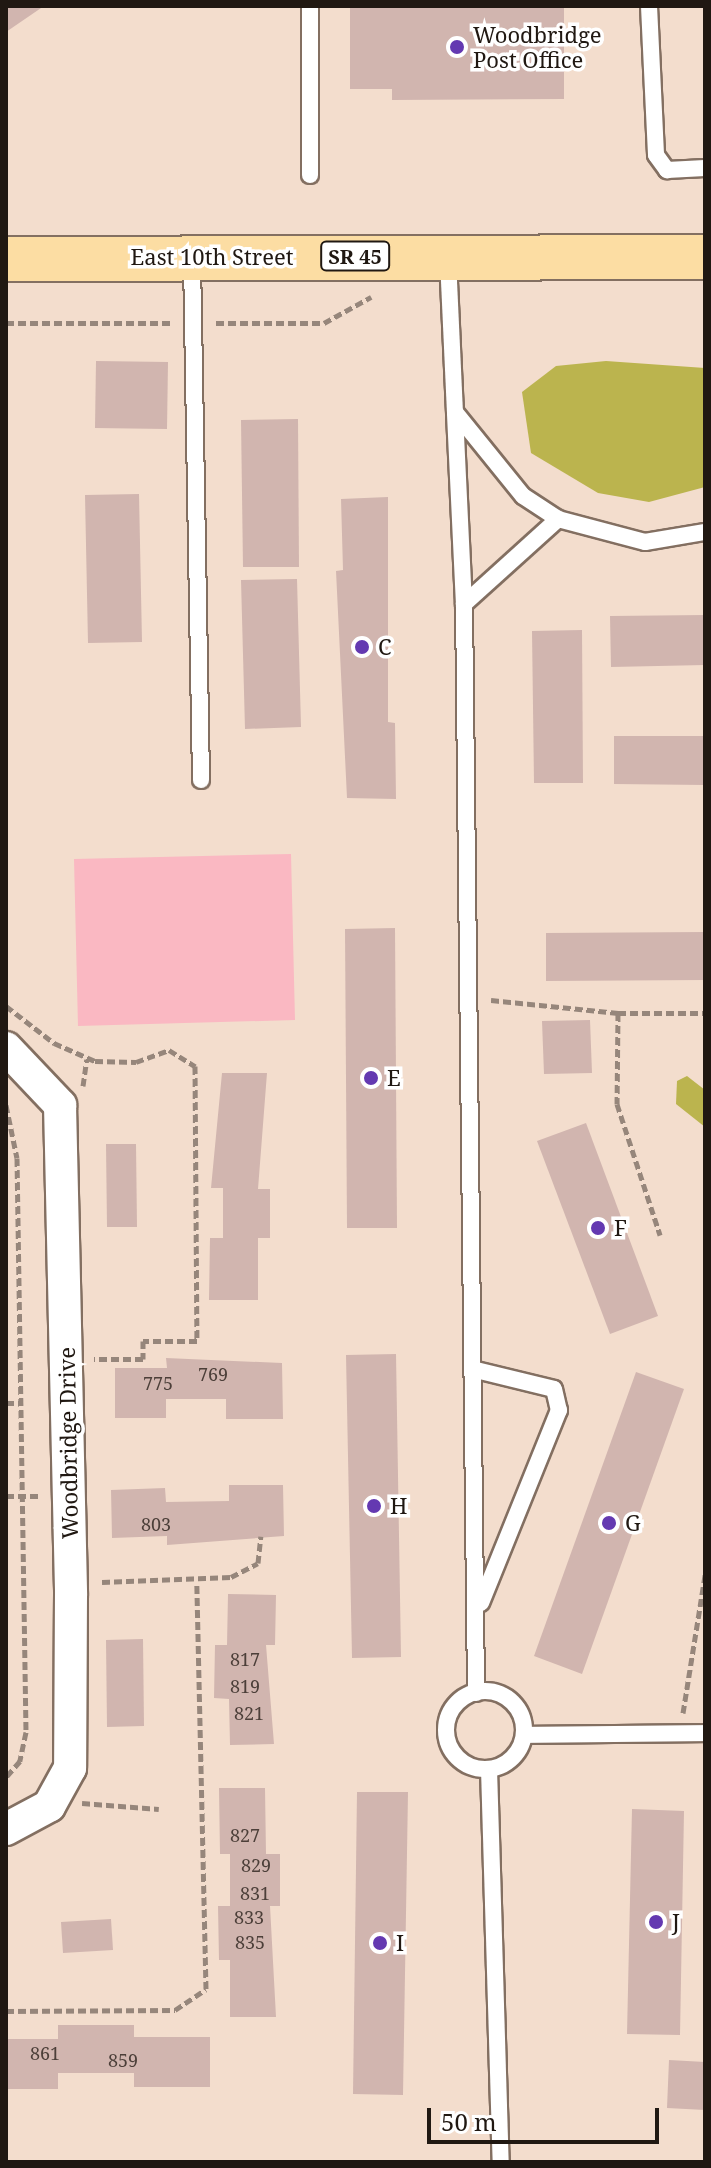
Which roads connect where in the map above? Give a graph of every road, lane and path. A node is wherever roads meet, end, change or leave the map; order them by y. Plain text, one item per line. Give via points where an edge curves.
1 (310, 6) edge
2 (649, 6) edge
3 (705, 168) edge
4 (310, 175) dead end
5 (448, 256) junction
6 (192, 257) junction
7 (705, 257) edge
8 (6, 259) edge
9 (382, 290) dead end
10 (6, 323) edge
11 (194, 323) junction
12 (455, 412) junction
13 (558, 519) junction
14 (705, 532) edge
15 (464, 604) junction
16 (201, 780) dead end
17 (466, 998) junction
18 (6, 1006) edge
19 (618, 1013) junction
20 (705, 1013) edge
21 (6, 1048) edge
22 (87, 1059) junction
23 (83, 1090) dead end
24 (6, 1105) edge
25 (660, 1235) dead end
26 (87, 1343) dead end
27 (87, 1359) junction
28 (472, 1369) junction
29 (87, 1375) dead end
30 (6, 1403) edge
31 (21, 1403) junction
32 (6, 1496) edge
33 (22, 1496) junction
34 (261, 1536) dead end
35 (93, 1575) dead end
36 (705, 1575) edge
37 (197, 1582) junction
38 (477, 1613) junction
39 (476, 1693) junction
40 (705, 1733) edge
41 (682, 1734) junction
42 (524, 1735) junction
43 (489, 1769) junction
44 (6, 1777) edge
45 (6, 1829) edge
46 (6, 2011) edge
47 (501, 2162) edge

1 - 4 lane
2 - 3 lane via 656,155 667,170
5 - 6 main road, East 10th Street / SR 45
5 - 7 main road, East 10th Street / SR 45
5 - 12 lane
6 - 8 main road, East 10th Street / SR 45
6 - 11 lane
9 - 11 path via 324,323
10 - 11 path
11 - 16 lane
12 - 13 lane via 523,496
12 - 15 lane
13 - 14 lane via 645,542
13 - 15 lane
15 - 17 lane
17 - 19 path
17 - 28 lane
18 - 22 path
19 - 20 path
19 - 25 path via 617,1104
21 - 45 street, Woodbridge Drive via 60,1105 71,1611 70,1768 49,1806
22 - 23 path
22 - 27 path via 136,1062 169,1050 195,1066 197,1341 143,1341 143,1359
24 - 31 path via 17,1158
26 - 27 path
27 - 29 path
28 - 38 lane
28 - 38 lane via 554,1389 559,1410
30 - 31 path
31 - 33 path
32 - 33 path
33 - 44 path via 26,1732 20,1761
34 - 37 path via 252,1569
35 - 37 path via 111,1584
36 - 41 path
37 - 46 path via 206,1989 175,2010
38 - 39 lane
39 - 42 lane via 511,1701
39 - 43 lane via 448,1717 448,1743 464,1763
40 - 41 lane
41 - 42 lane
42 - 43 lane via 512,1758
43 - 47 lane

